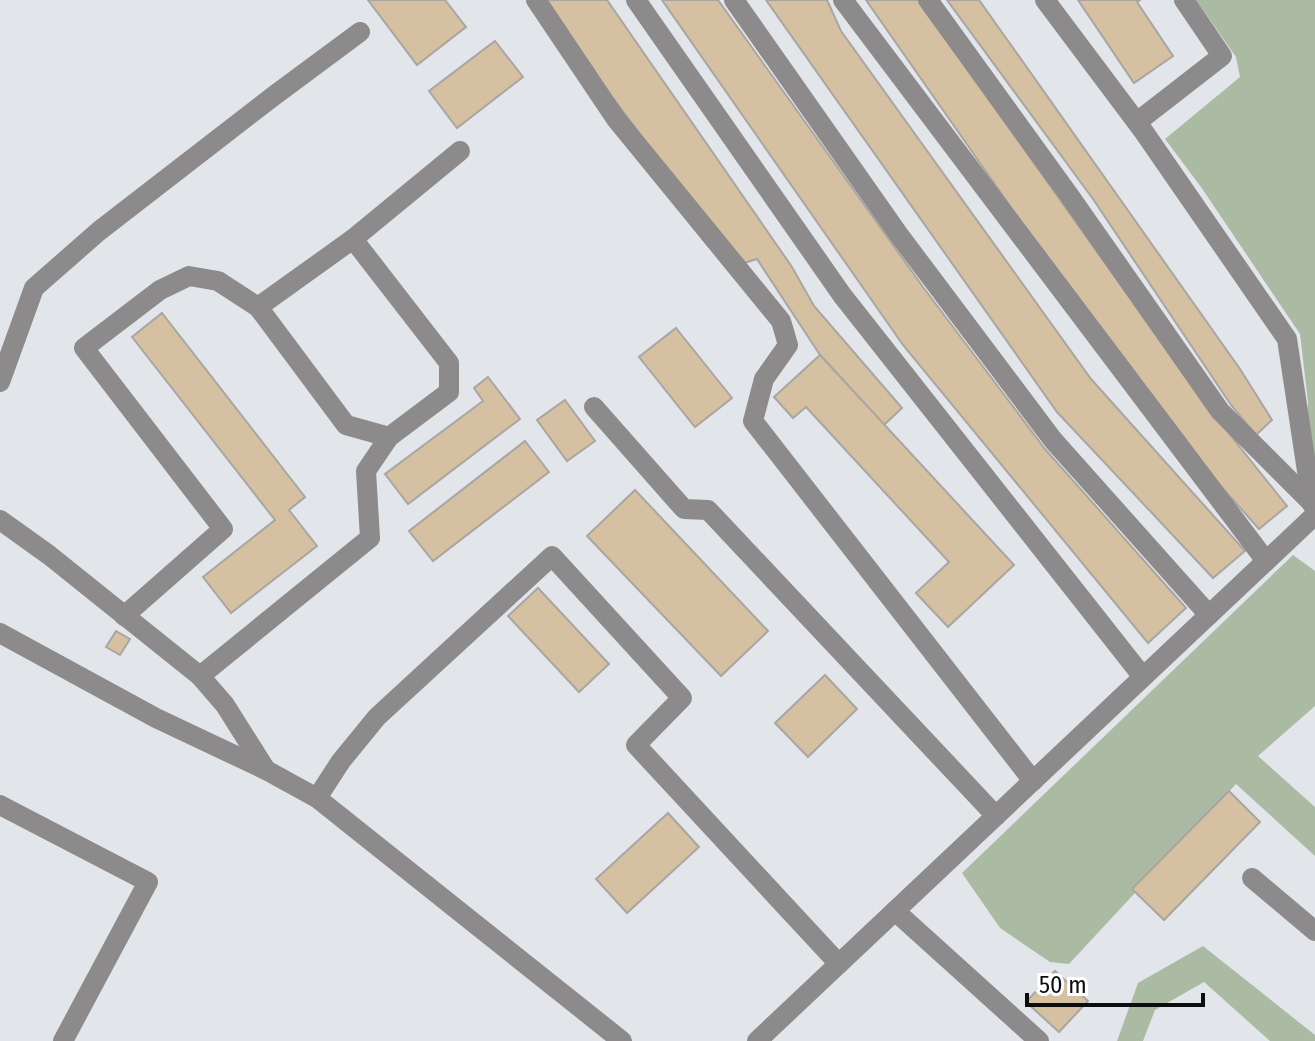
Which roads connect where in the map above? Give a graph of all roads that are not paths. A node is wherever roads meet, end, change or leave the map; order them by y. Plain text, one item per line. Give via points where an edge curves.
1 (536, 0) edge
2 (636, 0) edge
3 (734, 0) edge
4 (843, 0) edge
5 (928, 0) edge
6 (1045, 0) edge
7 (1184, 0) edge
8 (360, 32) dead end
9 (1137, 122) junction
10 (460, 151) dead end
11 (353, 239) junction
12 (258, 307) junction
13 (0, 382) edge
14 (594, 407) dead end
15 (389, 437) junction
16 (1311, 513) edge
17 (0, 520) edge
18 (1266, 561) junction
19 (1209, 615) junction
20 (124, 616) junction
21 (0, 633) edge
22 (200, 676) junction
23 (1143, 677) junction
24 (266, 770) junction
25 (1033, 781) junction
26 (317, 798) junction
27 (0, 805) edge
28 (996, 816) junction
29 (1252, 878) dead end
30 (895, 911) junction
31 (1315, 931) edge
32 (839, 964) junction
33 (63, 1041) edge
34 (622, 1041) edge
35 (757, 1041) edge
36 (1039, 1041) edge

1 - 25 street via 616,119 781,321 788,345 764,379 753,421
2 - 23 street via 842,295
3 - 19 street via 899,235 1053,440
4 - 18 street
5 - 16 street via 1220,411
6 - 9 street
7 - 9 street via 1222,56
8 - 13 street via 99,231 34,288
9 - 16 street via 1287,339
10 - 11 street
11 - 12 street
11 - 15 street via 449,363 449,392
12 - 15 street via 346,425
12 - 20 street via 218,281 189,276 160,290 84,348 223,529
14 - 28 street via 684,509 708,510
15 - 22 street via 366,471 370,538
16 - 18 street
17 - 20 street
18 - 19 street
19 - 23 street
20 - 22 street
21 - 24 street via 156,718
22 - 24 street
23 - 25 street
24 - 26 street
25 - 28 street
26 - 32 street via 377,717 552,556 682,698 636,745
26 - 34 street
27 - 33 street via 148,882
28 - 30 street
29 - 31 street
30 - 32 street
30 - 36 street
32 - 35 street

